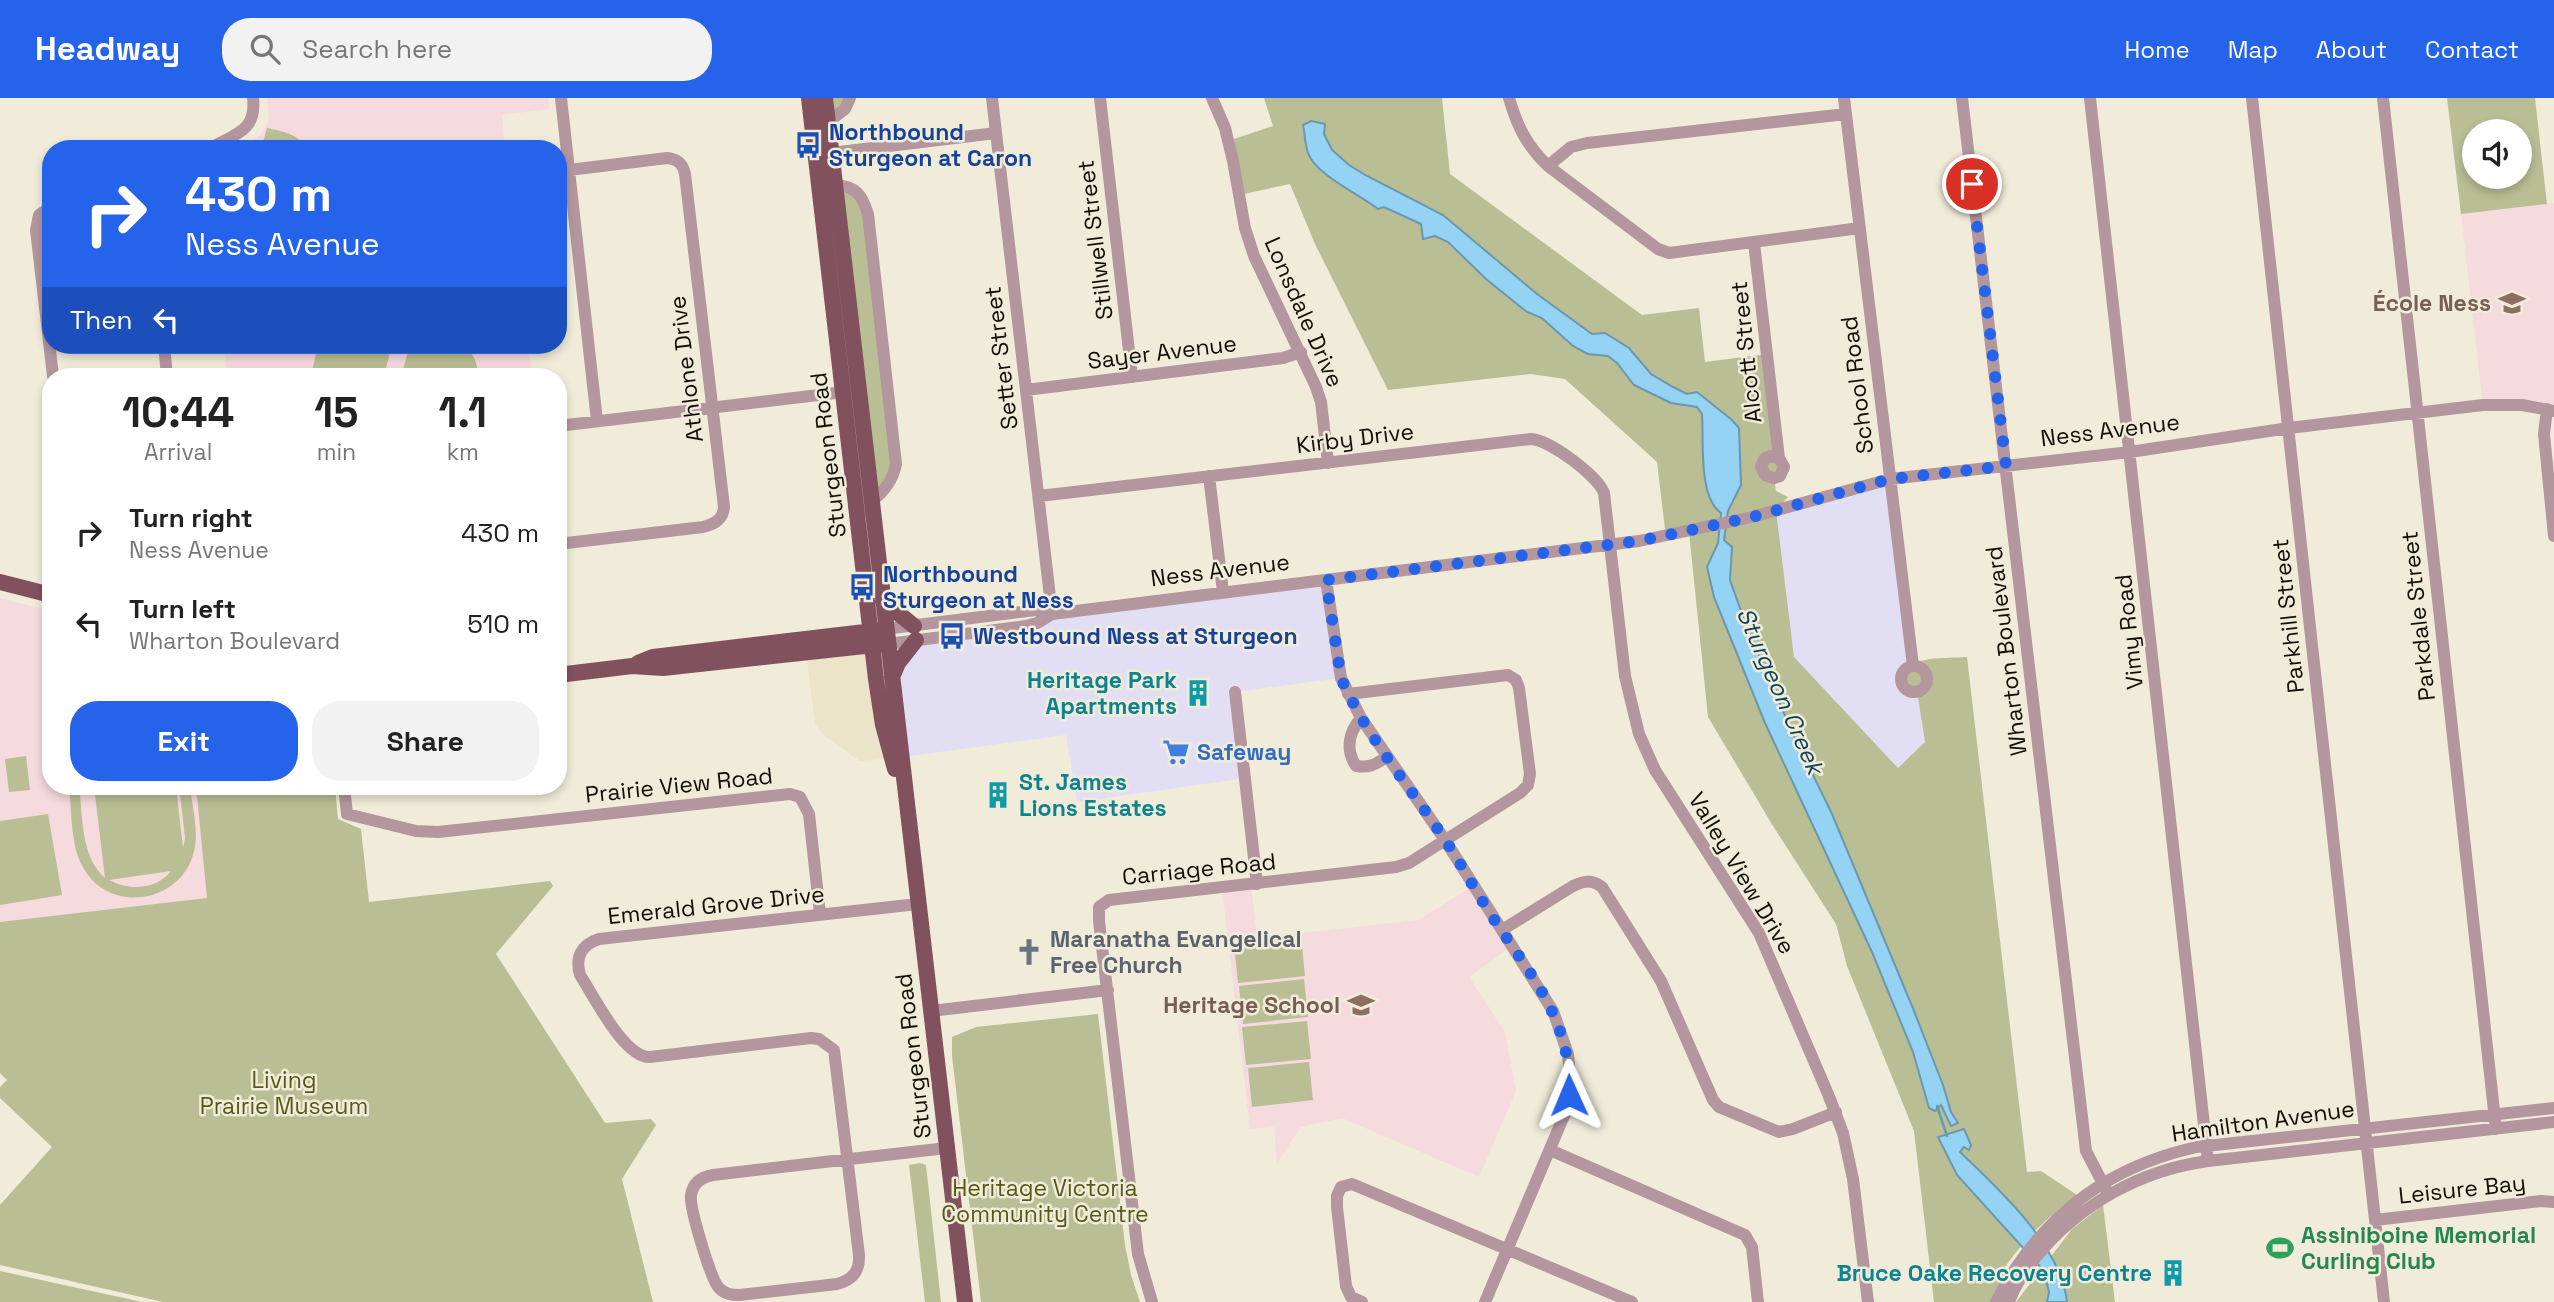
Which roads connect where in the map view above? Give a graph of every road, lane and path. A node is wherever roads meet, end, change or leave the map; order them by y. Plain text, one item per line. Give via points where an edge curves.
1 (253, 98) edge
2 (561, 98) edge
3 (809, 98) edge
4 (825, 98) edge
5 (850, 98) edge
6 (992, 98) edge
7 (1100, 98) edge
8 (1212, 98) edge
9 (1509, 98) edge
10 (1844, 98) edge
11 (1962, 98) edge
12 (2090, 98) edge
13 (2252, 98) edge
14 (2383, 98) edge
15 (1846, 114) junction
16 (828, 122) junction
17 (996, 133) junction
18 (224, 140) edge
19 (566, 140) edge
20 (567, 152) edge
21 (824, 154) junction
22 (1548, 166) junction
23 (569, 170) junction
24 (835, 185) junction
25 (42, 213) edge
26 (1860, 228) junction
27 (1755, 243) junction
28 (42, 282) edge
29 (1301, 352) junction
30 (1132, 377) junction
31 (1026, 390) junction
32 (851, 391) junction
33 (712, 409) junction
34 (2550, 410) edge
35 (2417, 413) junction
36 (597, 421) junction
37 (567, 425) edge
38 (2289, 428) junction
39 (2130, 452) junction
40 (1779, 457) dead end
41 (1328, 463) junction
42 (2006, 466) junction
43 (1209, 475) junction
44 (1890, 479) junction
45 (1038, 496) junction
46 (872, 501) junction
47 (2554, 536) edge
48 (567, 543) edge
49 (1611, 544) junction
50 (1326, 580) junction
51 (0, 582) edge
52 (1223, 592) junction
53 (42, 593) edge
54 (883, 601) junction
55 (1052, 614) junction
56 (915, 633) junction
57 (880, 637) junction
58 (841, 649) junction
59 (632, 666) junction
60 (1913, 666) dead end
61 (567, 674) edge
62 (884, 678) junction
63 (1235, 692) dead end
64 (1348, 694) junction
65 (1361, 718) junction
66 (1386, 757) junction
67 (345, 795) edge
68 (1445, 840) junction
69 (1256, 884) junction
70 (918, 904) junction
71 (820, 914) junction
72 (1502, 930) junction
73 (1108, 990) junction
74 (931, 1011) junction
75 (2554, 1108) edge
76 (1836, 1112) junction
77 (2494, 1114) junction
78 (2554, 1122) edge
79 (2366, 1129) junction
80 (2496, 1129) junction
81 (2368, 1143) junction
82 (2207, 1146) junction
83 (947, 1148) junction
84 (1550, 1150) junction
85 (849, 1159) junction
86 (2208, 1161) junction
87 (2106, 1189) junction
88 (2554, 1202) edge
89 (2375, 1220) junction
90 (1508, 1249) junction
91 (2017, 1274) junction
92 (965, 1302) edge
93 (1152, 1302) edge
94 (1362, 1302) edge
95 (1485, 1302) edge
96 (1632, 1302) edge
97 (1758, 1302) edge
98 (1868, 1302) edge
99 (1996, 1302) edge
100 (2009, 1302) edge
101 (2384, 1302) edge

1 - 18 street via 250,125
2 - 19 street
3 - 21 main road, Sturgeon Road
4 - 16 main road, Sturgeon Road
5 - 16 street via 845,110
6 - 17 street, Setter Street
7 - 30 street, Stillwell Street
8 - 29 street, Lonsdale Drive via 1225,128 1254,256
9 - 22 street via 1516,124
10 - 15 street, School Road
11 - 42 street, Wharton Boulevard
12 - 39 street, Vimy Road
13 - 38 street, Parkhill Street
14 - 35 street, Parkdale Street
15 - 22 street via 1587,143 1571,147
15 - 26 street, School Road
16 - 21 main road, Sturgeon Road
17 - 21 street
17 - 31 street, Setter Street
20 - 23 street
21 - 24 main road, Sturgeon Road
21 - 32 main road, Sturgeon Road
22 - 27 street via 1668,253
23 - 33 street, Athlone Drive via 667,158 682,166
23 - 36 street
24 - 32 main road, Sturgeon Road
24 - 46 street, Sturgeon Road via 863,197 868,214 896,464 894,476
25 - 28 street via 36,230
26 - 27 street
26 - 44 street, School Road
27 - 40 street, Alcott Street
29 - 30 street, Sayer Avenue
29 - 41 street, Lonsdale Drive via 1321,402
30 - 31 street, Sayer Avenue
31 - 45 street, Setter Street
32 - 33 street
32 - 46 main road, Sturgeon Road
32 - 57 main road, Sturgeon Road
33 - 36 street
33 - 48 street, Athlone Drive via 724,507 720,519 703,527
34 - 35 street, Ness Avenue via 2494,404
34 - 47 street via 2544,441
35 - 38 street, Ness Avenue
35 - 77 street, Parkdale Street
36 - 37 street
38 - 39 street, Ness Avenue
38 - 79 street, Parkhill Street
39 - 42 street, Ness Avenue
39 - 82 street, Vimy Road
41 - 43 street, Kirby Drive
41 - 49 street, Kirby Drive via 1539,439 1599,483
42 - 44 street, Ness Avenue
42 - 87 street, Wharton Boulevard via 2086,1151
43 - 45 street, Kirby Drive
43 - 52 street
44 - 49 street, Ness Avenue via 1689,532
44 - 60 street, School Road
45 - 55 street, Setter Street
46 - 54 main road, Sturgeon Road
49 - 50 street, Ness Avenue
49 - 76 street, Valley View Drive via 1625,676 1639,734 1655,770 1759,933
50 - 52 street, Ness Avenue
50 - 64 street via 1341,678
51 - 53 main road
52 - 55 street, Ness Avenue
54 - 56 main road
54 - 57 main road, Sturgeon Road
55 - 56 street, Ness Avenue via 1026,626
56 - 57 street, Ness Avenue
56 - 62 main road
57 - 58 main road, Ness Avenue
57 - 59 main road, Ness Avenue via 653,657
57 - 62 main road, Sturgeon Road
58 - 59 main road, Ness Avenue via 663,668
58 - 62 main road
59 - 61 main road, Ness Avenue
62 - 70 main road, Sturgeon Road via 907,792
63 - 69 street
64 - 65 street
64 - 68 street, Carriage Road via 1508,675 1516,680 1528,785
65 - 66 street
65 - 66 street via 1349,734 1356,766 1374,765
66 - 68 street
67 - 71 street, Prairie View Road via 347,814 426,833 790,794 800,797 809,814
68 - 69 street, Carriage Road via 1396,867
68 - 72 street
69 - 73 street, Carriage Road via 1104,903 1099,907 1099,922
70 - 71 street, Emerald Grove Drive
70 - 74 main road, Sturgeon Road
71 - 85 street, Emerald Grove Drive via 599,939 583,948 578,968 626,1045 640,1056 811,1038 827,1044 837,1060
72 - 76 street via 1573,886 1596,883 1661,981 1719,1107 1779,1132
72 - 84 street via 1553,1010 1568,1054 1566,1111
73 - 74 street
73 - 93 street, Carriage Road via 1138,1254
74 - 83 main road, Sturgeon Road
75 - 77 street, Hamilton Avenue
76 - 98 street, Valley View Drive via 1853,1179
77 - 79 street, Hamilton Avenue
77 - 80 street, Parkdale Street
78 - 80 street, Hamilton Avenue
79 - 81 street, Parkhill Street
79 - 82 street, Hamilton Avenue
80 - 81 street, Hamilton Avenue
81 - 86 street, Hamilton Avenue
81 - 89 street, Parkhill Street
82 - 86 street, Vimy Road
82 - 87 street, Hamilton Avenue via 2131,1167
83 - 85 street
83 - 92 main road, Sturgeon Road
84 - 90 street
84 - 97 street via 1745,1235 1752,1247
85 - 85 street via 700,1179 691,1202 718,1287 739,1295 850,1280 860,1261
86 - 87 street, Hamilton Avenue
87 - 91 street, Hamilton Avenue via 2080,1197
88 - 89 street, Leisure Bay
89 - 101 street, Parkhill Street
90 - 94 street via 1352,1184 1341,1187 1337,1207 1346,1286 1351,1297
90 - 95 street
90 - 96 street
91 - 99 street, Hamilton Avenue
91 - 100 street, Hamilton Avenue

